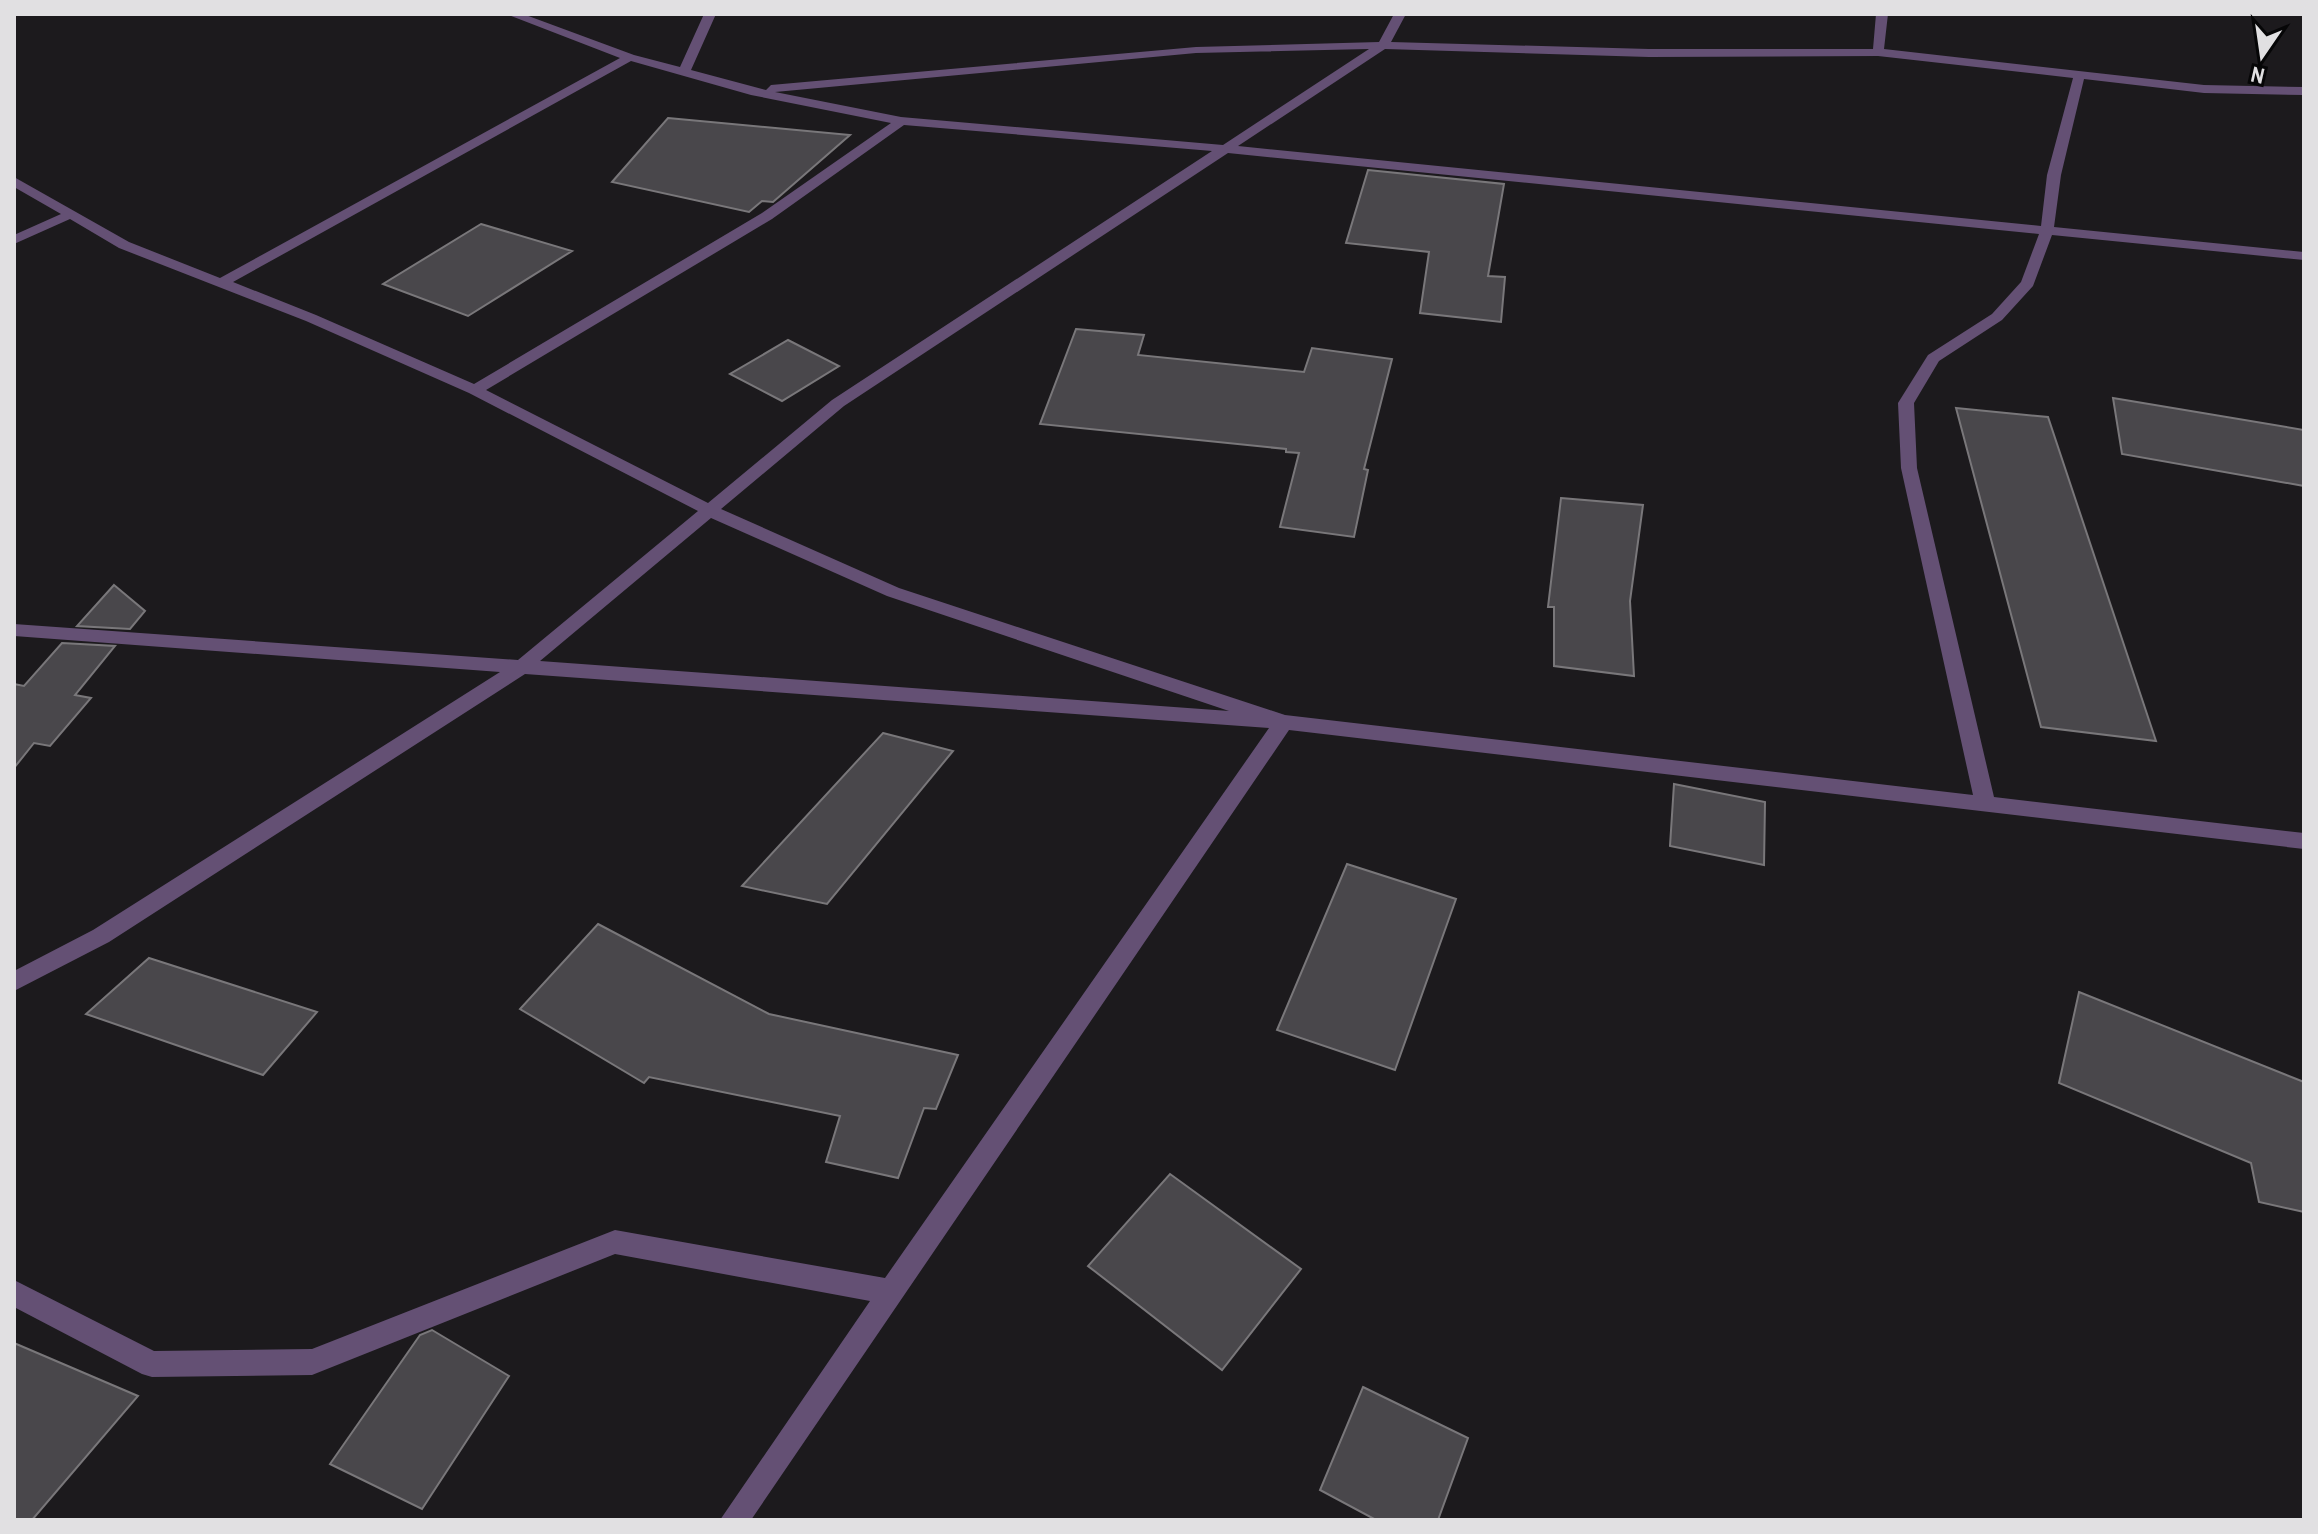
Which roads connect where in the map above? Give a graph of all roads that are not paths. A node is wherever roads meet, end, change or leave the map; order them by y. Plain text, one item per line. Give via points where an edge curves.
1 (512, 14) edge
2 (710, 14) edge
3 (1400, 14) edge
4 (1882, 14) edge
5 (1383, 45) junction
6 (1878, 52) junction
7 (630, 57) junction
8 (684, 72) junction
9 (2079, 76) junction
10 (751, 91) junction
11 (2303, 92) edge
12 (901, 121) junction
13 (1228, 149) junction
14 (14, 181) edge
15 (71, 214) junction
16 (2047, 231) junction
17 (14, 240) edge
18 (2304, 256) edge
19 (221, 283) junction
20 (475, 390) junction
21 (709, 510) junction
22 (14, 630) edge
23 (520, 668) junction
24 (1284, 722) junction
25 (1985, 802) junction
26 (2304, 841) edge
27 (14, 982) edge
28 (891, 1292) junction
29 (14, 1293) edge
30 (734, 1520) edge

1 - 7 street
2 - 8 street
3 - 5 street
4 - 6 street
5 - 6 street via 1649,53
5 - 10 street via 1196,50
5 - 13 street
6 - 9 street
7 - 8 street
7 - 19 street
8 - 10 street
9 - 11 street via 2204,89
9 - 16 street via 2054,175
10 - 12 street
12 - 13 street
12 - 20 street via 767,216
13 - 16 street
13 - 21 street via 838,403
14 - 15 street
15 - 17 street
15 - 19 street via 124,245
16 - 18 street
16 - 25 street via 2028,283 1997,317 1933,358 1906,403 1909,468
19 - 20 street
20 - 21 street
21 - 23 street
21 - 24 street via 893,592
22 - 23 street
23 - 24 street
23 - 27 street via 101,936
24 - 25 street
24 - 28 street
25 - 26 street
28 - 29 street via 615,1242 312,1362 152,1364
28 - 30 street

